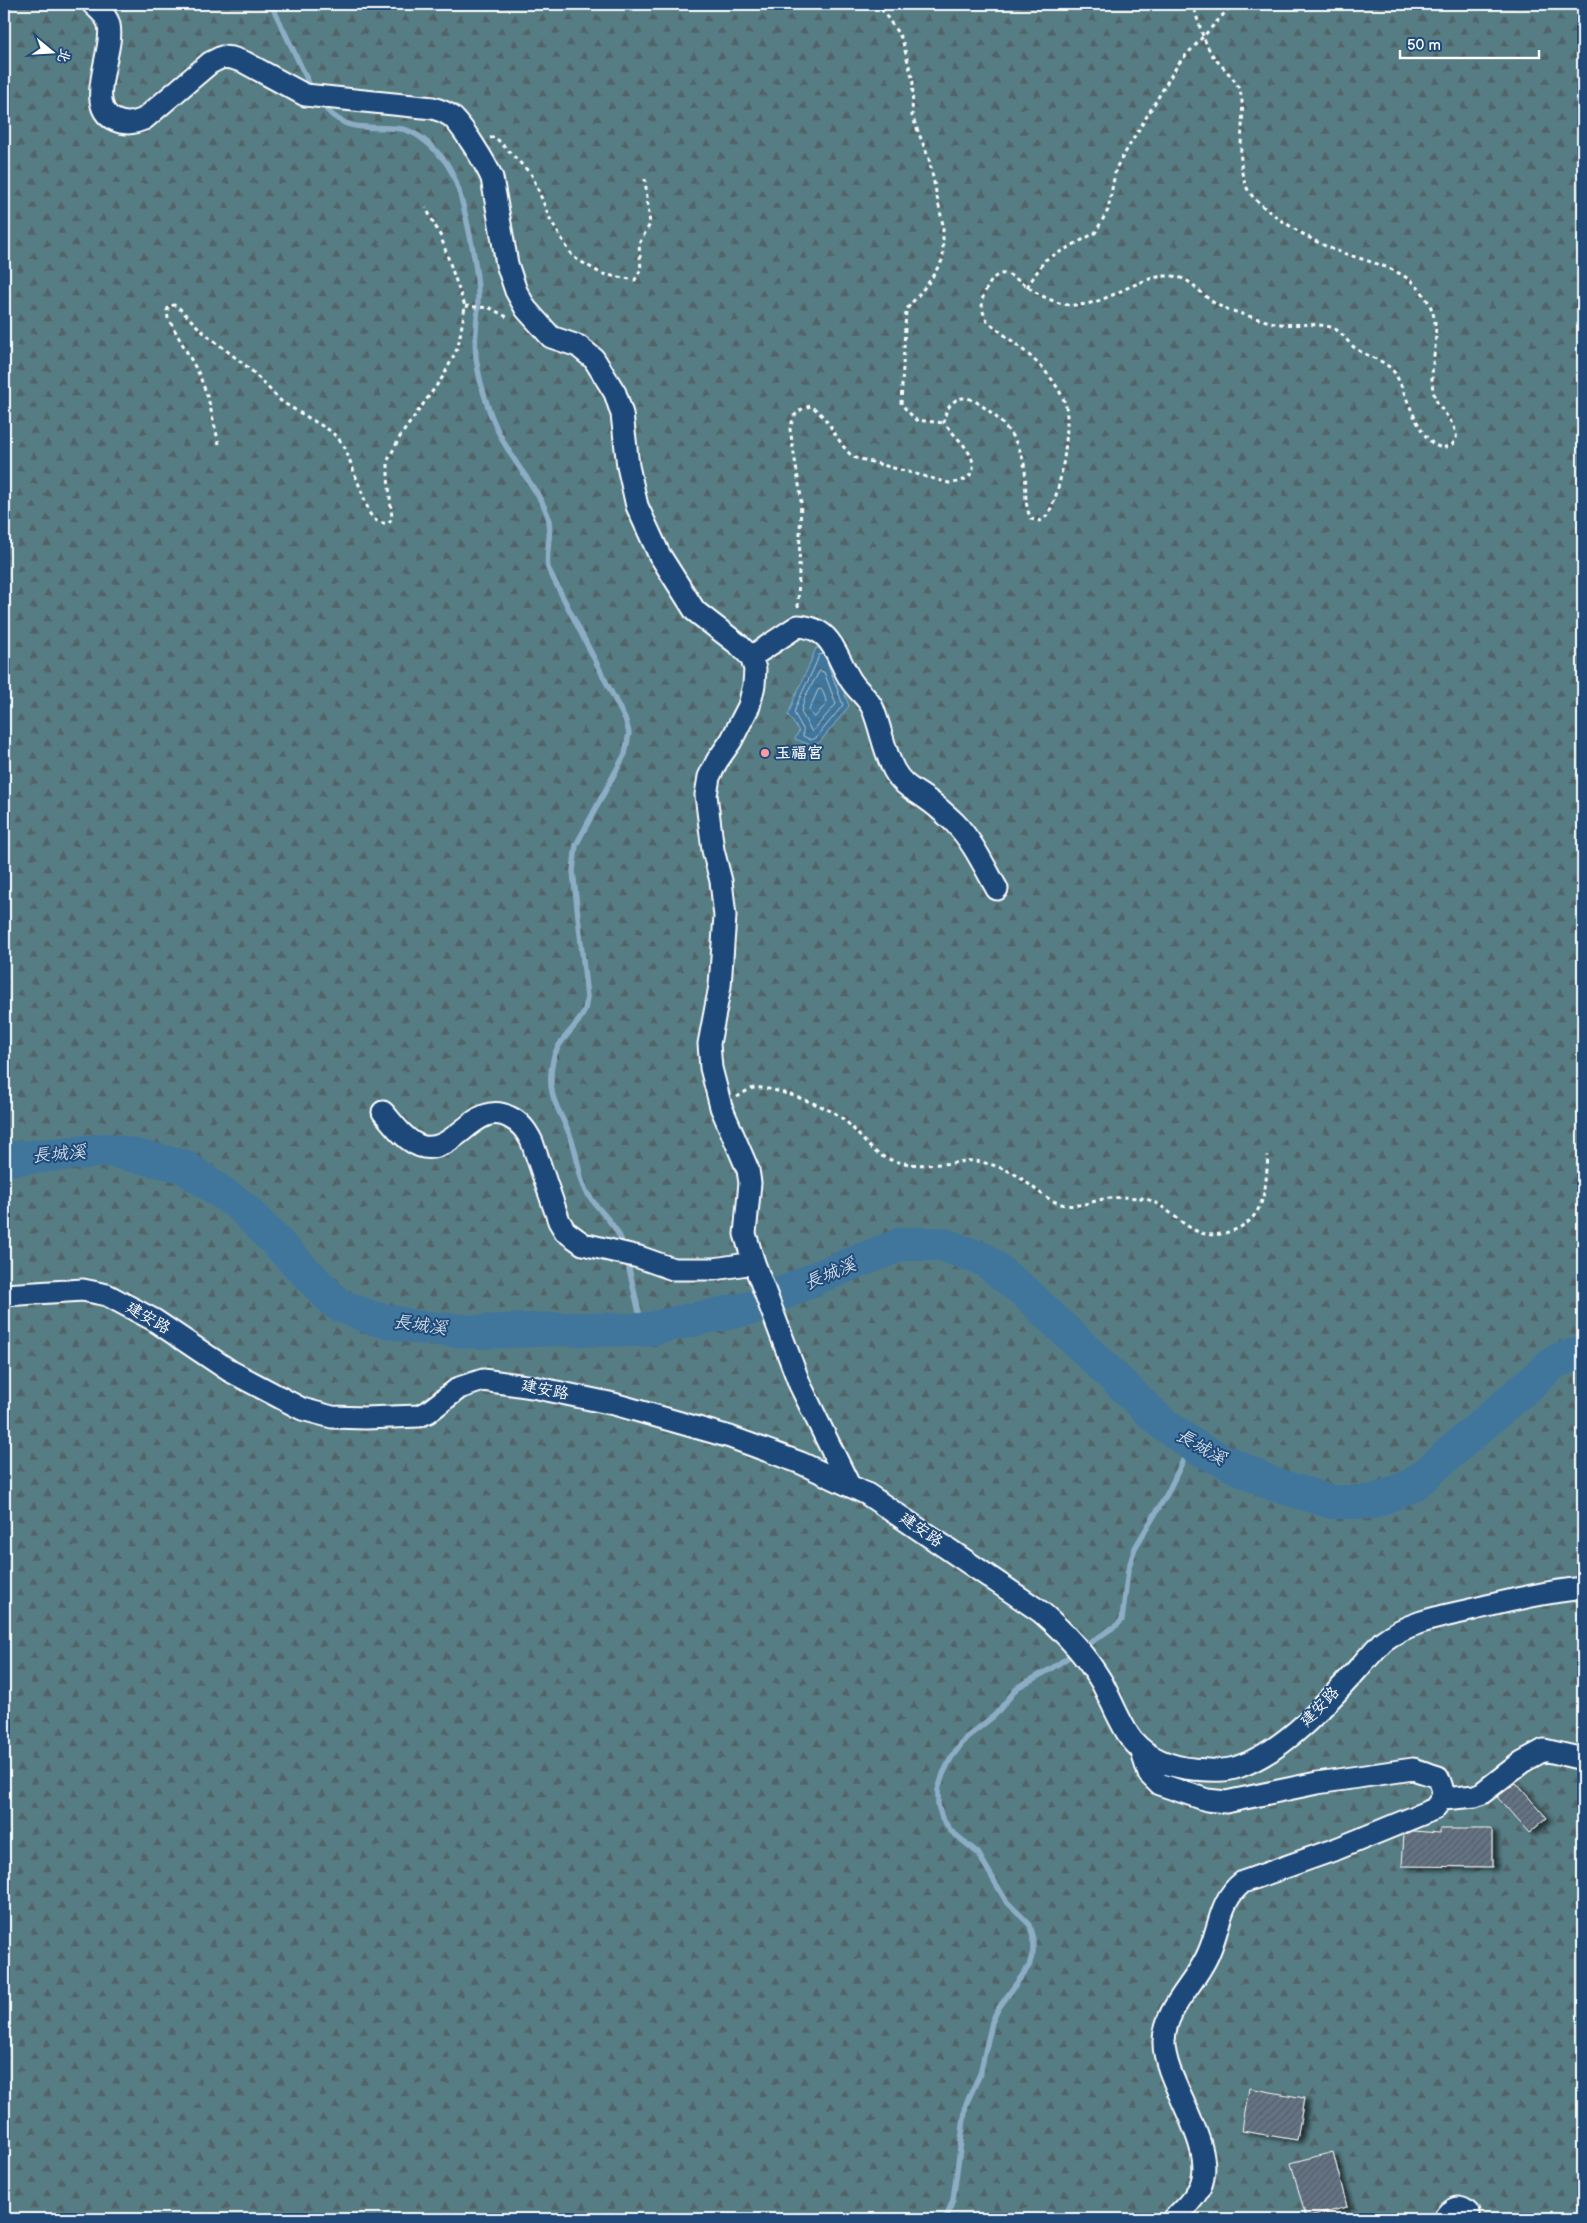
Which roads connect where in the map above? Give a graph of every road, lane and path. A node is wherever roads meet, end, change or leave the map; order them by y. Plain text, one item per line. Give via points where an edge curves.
1 (93, 4) edge
2 (875, 4) edge
3 (1193, 4) edge
4 (1233, 4) edge
5 (1203, 37) junction
6 (470, 143) junction
7 (645, 179) dead end
8 (426, 208) dead end
9 (1027, 287) junction
10 (944, 423) junction
11 (219, 444) dead end
12 (798, 626) junction
13 (751, 657) junction
14 (996, 889) dead end
15 (722, 1107) junction
16 (383, 1112) dead end
17 (1268, 1156) dead end
18 (757, 1269) junction
19 (4, 1295) edge
20 (849, 1485) junction
21 (1583, 1588) edge
22 (1141, 1750) junction
23 (1583, 1759) edge
24 (1443, 1799) junction
25 (1174, 2219) edge
26 (1444, 2219) edge
27 (1468, 2219) edge

1 - 6 street via 105,16 110,35 100,102 112,119 122,123 144,119 210,62 222,57 244,62 305,95 443,111 453,118
2 - 10 path via 902,39 913,81 912,116 929,159 943,225 943,259 906,310 901,404 916,420
3 - 5 path
4 - 5 path
5 - 9 path via 1178,64 1116,168 1108,210 1094,233 1045,260
5 - 9 path via 1213,55 1236,82 1241,97 1242,165 1244,182 1250,194 1273,214 1318,243 1379,264 1410,280 1424,294 1434,314 1438,336 1433,384 1436,401 1455,428 1453,444 1440,447 1424,435 1396,375 1333,328 1280,324 1226,308 1210,301 1187,279 1165,276 1085,305 1066,305
6 - 7 path via 495,137 532,174 551,221 573,257 602,274 635,280 642,269 639,244 650,224
6 - 13 street via 492,178 509,275 526,309 551,337 586,351 615,393 622,414 626,456 637,506 659,554 695,611
8 - 11 path via 441,237 465,306 458,347 444,375 400,435 388,460 392,518 389,523 383,524 370,514 345,448 338,438 282,402 250,368 179,308 169,306 166,311 168,318 199,374 208,398
9 - 10 path via 1017,278 1000,274 992,279 984,292 982,304 987,321 1036,361 1060,392 1066,406 1068,424 1063,464 1054,502 1043,520 1032,518 1025,501 1025,467 1019,450 1009,430 992,412 975,400 965,398 949,408 944,415
10 - 12 path via 971,455 971,474 960,483 949,483 853,457 844,449 820,412 811,406 794,416 790,429 801,497
12 - 13 street
12 - 14 street via 807,626 820,633 835,647 850,680 871,704 900,779 955,824 968,839
13 - 15 street via 755,669 749,706 709,777 706,795 724,902 720,986 709,1044 711,1068
15 - 17 path via 752,1088 768,1088 839,1116 873,1151 887,1158 912,1166 973,1161 991,1164 1012,1173 1048,1199 1065,1205 1121,1197 1143,1199 1162,1206 1201,1234 1220,1234 1240,1227 1254,1217 1264,1197
15 - 18 street via 748,1170 750,1183 745,1234
16 - 18 street via 405,1136 428,1147 446,1143 485,1114 497,1112 517,1121 532,1142 559,1221 565,1231 583,1244 679,1270
18 - 20 street via 800,1386
19 - 20 street, 建安路 via 83,1290 107,1295 170,1330 230,1371 302,1409 332,1417 419,1416 471,1383 483,1380 502,1382 614,1404 730,1437
20 - 22 street, 建安路 via 1030,1604 1054,1624 1092,1668 1131,1739
21 - 22 street, 建安路 via 1544,1592 1401,1629 1383,1641 1289,1739 1237,1768 1183,1768
22 - 24 street via 1149,1774 1159,1784 1207,1800 1246,1799 1317,1782 1413,1769 1438,1777
23 - 24 street via 1544,1750 1522,1762 1482,1793
24 - 25 street via 1424,1814 1243,1882 1225,1900 1209,1954 1171,2012 1166,2026 1164,2044 1168,2064 1193,2122 1204,2175 1193,2200
26 - 27 street via 1458,2207 1468,2213

